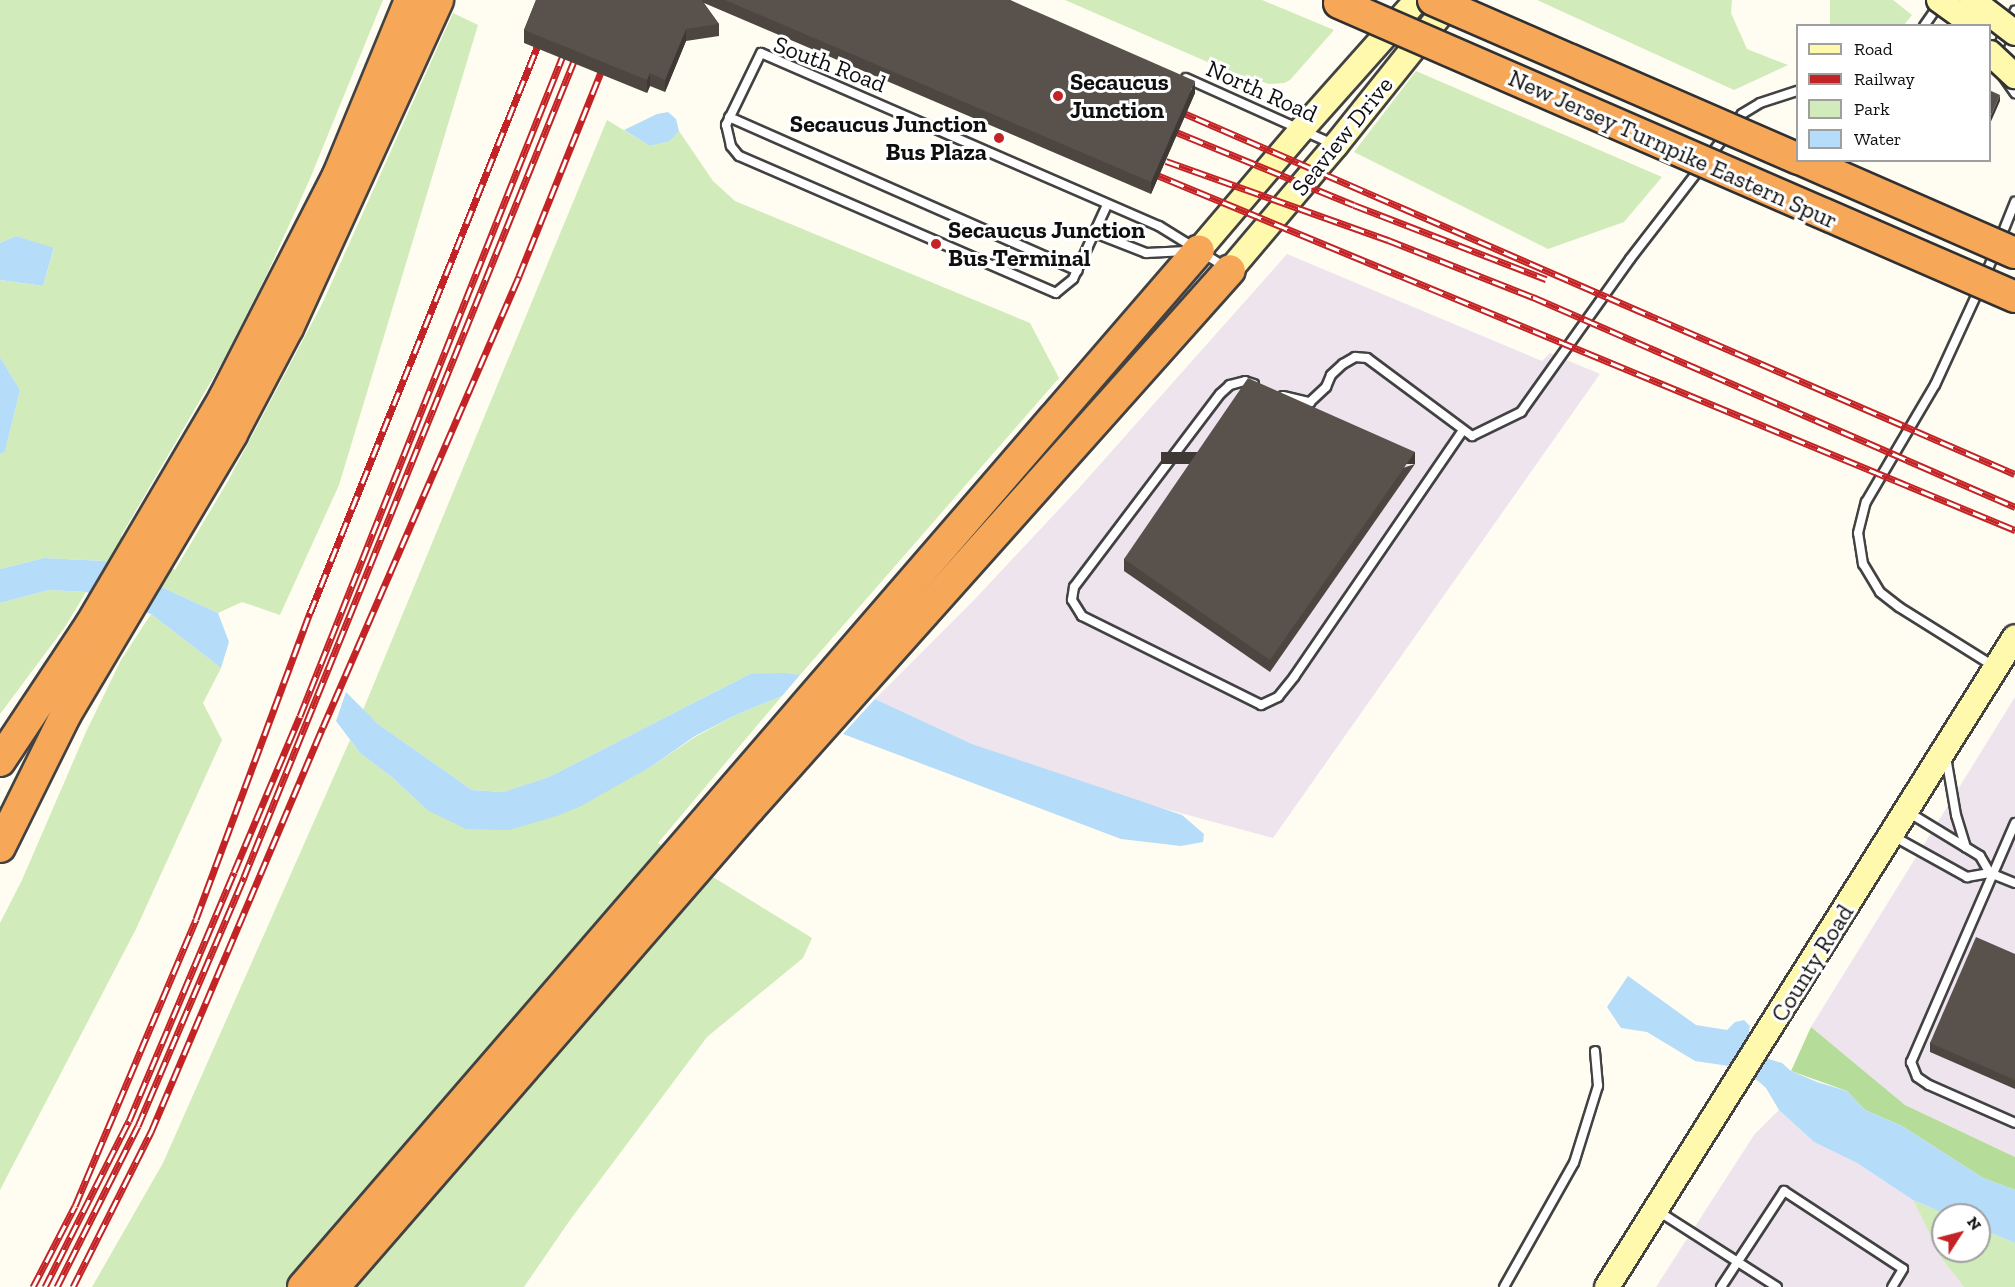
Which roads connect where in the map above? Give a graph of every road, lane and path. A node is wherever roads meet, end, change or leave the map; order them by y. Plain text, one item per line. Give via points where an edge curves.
1 (400, 0) edge
2 (410, 0) edge
3 (438, 0) edge
4 (1417, 0) edge
5 (1433, 0) edge
6 (1452, 0) edge
7 (1965, 0) edge
8 (1972, 0) edge
9 (1335, 1) edge
10 (1936, 3) edge
11 (2015, 11) edge
12 (1925, 24) edge
13 (1956, 24) edge
14 (1972, 24) edge
15 (2015, 33) edge
16 (1991, 37) edge
17 (1991, 54) edge
18 (2015, 55) edge
19 (1181, 76) edge
20 (2015, 76) edge
21 (1796, 91) edge
22 (2015, 93) edge
23 (729, 117) junction
24 (1302, 129) junction
25 (1336, 145) junction
26 (1796, 159) edge
27 (1807, 162) edge
28 (2015, 202) edge
29 (1107, 205) junction
30 (1095, 233) junction
31 (306, 237) junction
32 (1199, 250) junction
33 (2015, 253) edge
34 (1230, 270) junction
35 (1078, 271) junction
36 (2015, 297) edge
37 (1264, 388) edge
38 (1274, 392) edge
39 (1462, 430) junction
40 (156, 540) junction
41 (101, 630) junction
42 (2015, 637) edge
43 (1996, 667) junction
44 (1945, 749) junction
45 (0, 761) edge
46 (1906, 811) junction
47 (2015, 824) edge
48 (1892, 835) junction
49 (0, 847) edge
50 (1966, 847) junction
51 (1992, 874) junction
52 (2015, 884) edge
53 (1595, 1051) dead end
54 (2015, 1123) edge
55 (1656, 1209) junction
56 (1738, 1261) junction
57 (303, 1287) edge
58 (334, 1287) edge
59 (1504, 1287) edge
60 (1607, 1287) edge
61 (1721, 1287) edge
62 (1777, 1287) edge
63 (1892, 1287) edge

1 - 31 highway
2 - 31 highway via 338,175
3 - 40 highway via 288,328 232,434
4 - 24 main road, Seaview Drive
5 - 26 highway, New Jersey Turnpike Eastern Spur, bridge
6 - 25 main road, Seaview Drive
7 - 10 lane
8 - 15 main road, bridge
9 - 36 highway, New Jersey Turnpike Eastern Spur, bridge
10 - 12 lane
10 - 13 main road
10 - 14 main road, bridge
11 - 22 lane via 1998,47 2000,70
16 - 18 main road
17 - 20 main road, bridge
19 - 24 lane, North Road
21 - 39 lane via 1760,103 1742,114 1630,259 1521,412 1472,436
23 - 29 lane, South Road via 761,53
23 - 35 lane
23 - 35 lane via 726,132 739,156 1056,293 1069,285
24 - 25 lane, North Road
24 - 32 main road, Seaview Drive
25 - 34 main road, Seaview Drive
27 - 33 highway, New Jersey Turnpike Eastern Spur, bridge
28 - 43 lane via 1935,385 1866,502 1858,532 1863,564 1880,592
29 - 30 lane
29 - 32 lane, South Road via 1159,226
30 - 32 lane via 1146,253
30 - 35 lane
31 - 40 highway
32 - 34 lane, South Road
32 - 57 highway
34 - 58 highway via 749,808
37 - 39 lane via 1245,381 1230,385 1220,394 1074,587 1072,600 1082,616 1261,705 1278,697 1294,676
38 - 39 lane via 1310,402 1342,364 1355,357 1367,358
40 - 41 highway
41 - 45 highway
41 - 49 highway via 61,725
42 - 43 main road, County Road
43 - 44 main road, County Road
44 - 46 main road, County Road
44 - 50 lane via 1956,815
46 - 48 main road, County Road
46 - 50 lane
47 - 51 lane
48 - 51 lane via 1967,877
48 - 55 main road, County Road
50 - 51 lane via 1980,856
51 - 52 lane
51 - 54 lane via 1911,1062 1917,1077 1929,1085
53 - 59 lane via 1598,1086 1574,1163
55 - 56 lane
55 - 60 main road, County Road
56 - 61 lane
56 - 62 lane
56 - 63 lane via 1784,1191 1903,1269

